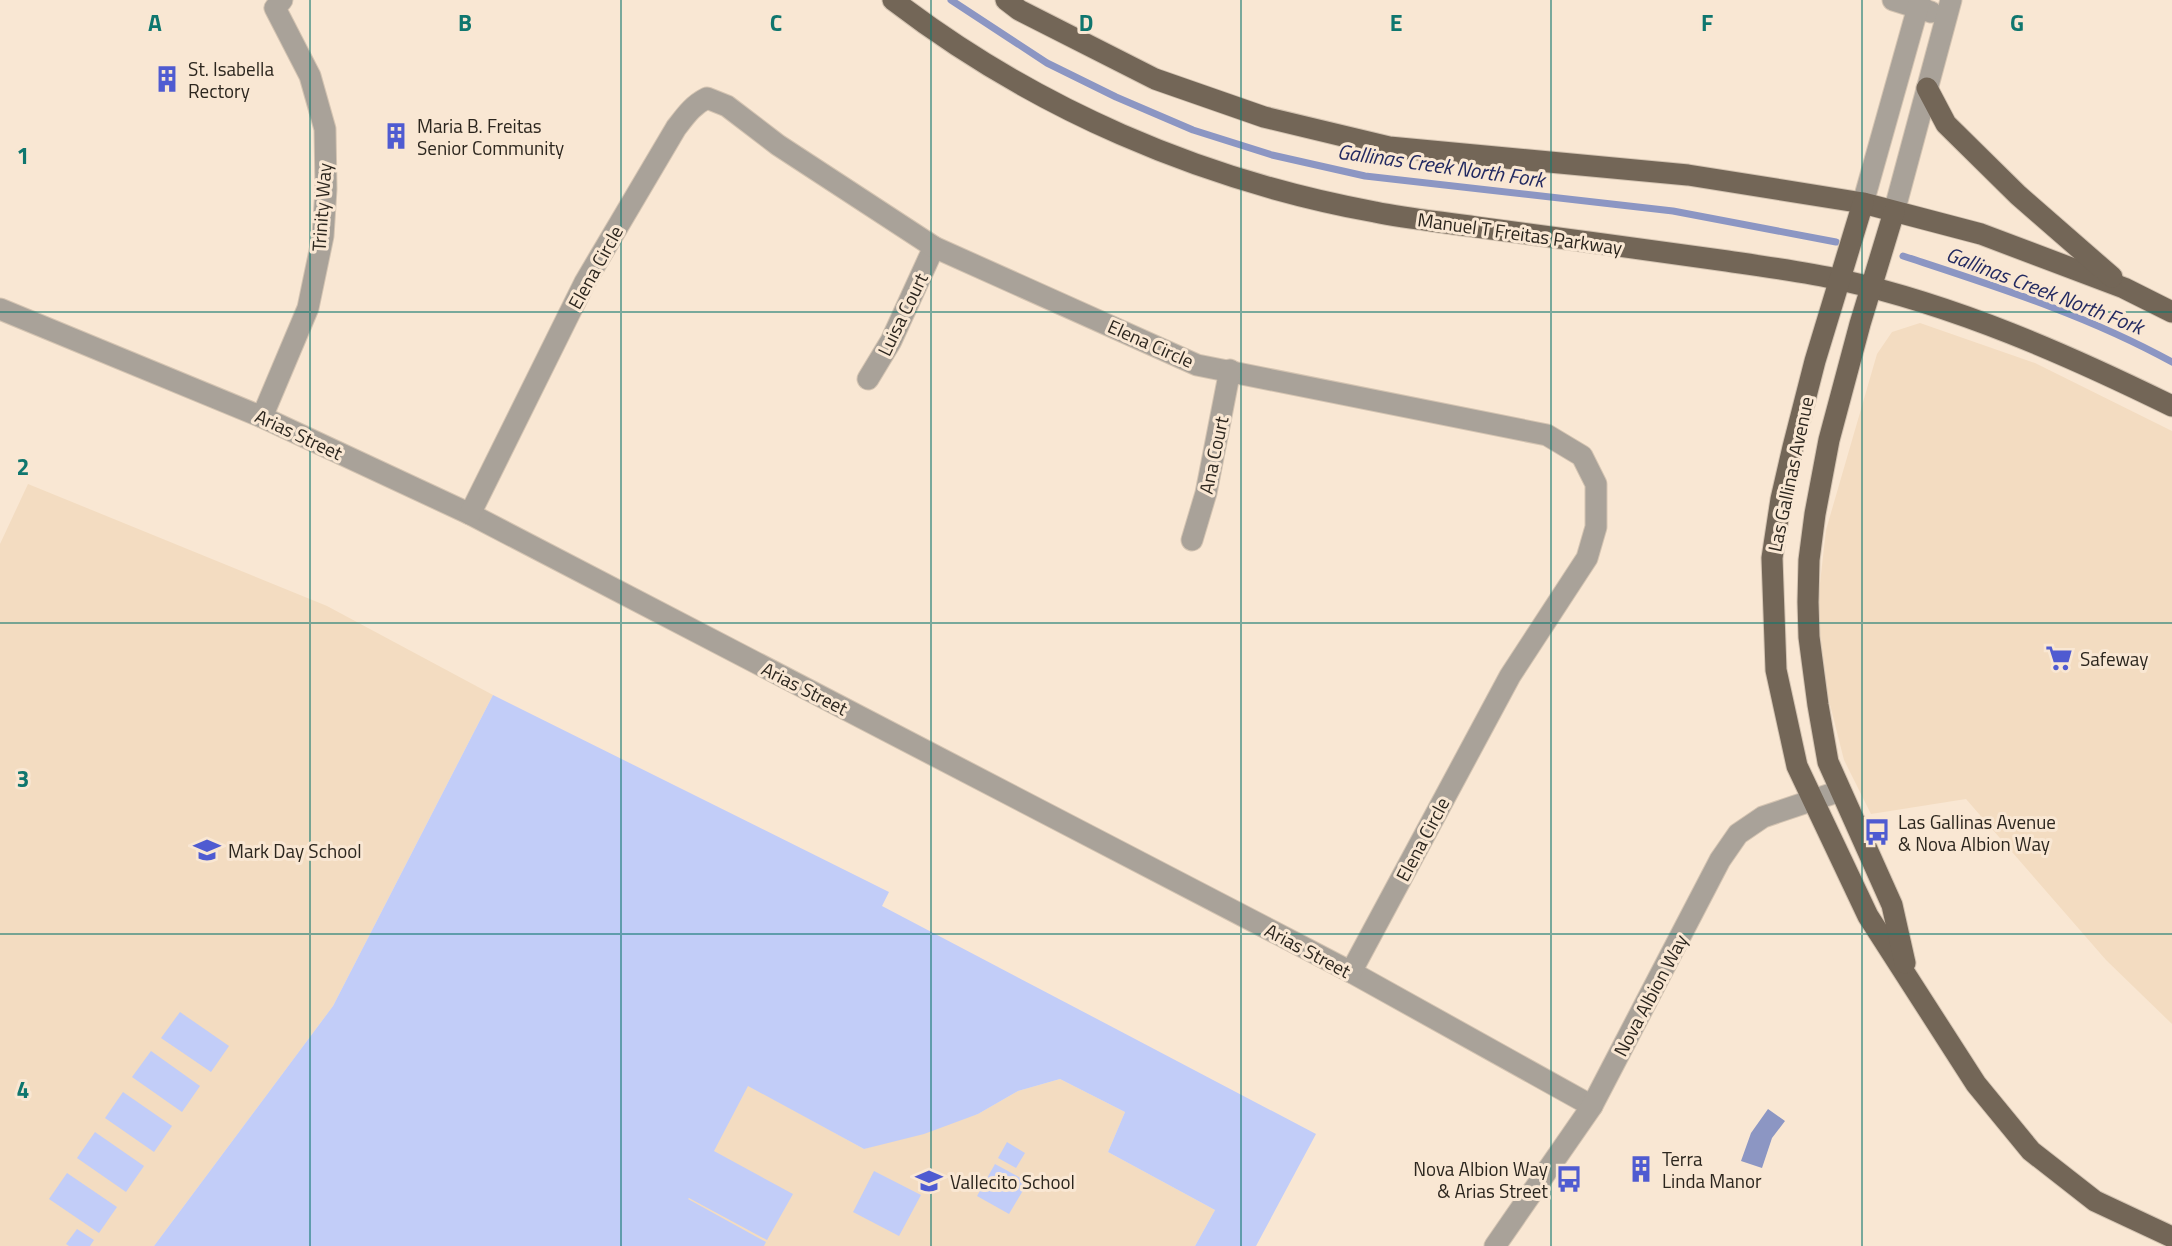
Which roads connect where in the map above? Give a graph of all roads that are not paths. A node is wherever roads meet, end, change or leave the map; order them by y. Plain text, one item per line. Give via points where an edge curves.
1 (282, 0) edge
2 (892, 0) edge
3 (1006, 0) edge
4 (1893, 0) edge
5 (1919, 4) edge
6 (1949, 8) edge
7 (1927, 88) junction
8 (1863, 203) junction
9 (1894, 212) junction
10 (934, 247) junction
11 (1840, 280) junction
12 (1871, 287) junction
13 (2124, 288) junction
14 (0, 309) edge
15 (2172, 312) edge
16 (1230, 370) junction
17 (868, 379) dead end
18 (2172, 406) edge
19 (262, 416) junction
20 (470, 514) junction
21 (1192, 540) dead end
22 (1772, 558) junction
23 (1809, 560) junction
24 (1840, 791) junction
25 (1813, 801) junction
26 (1351, 972) junction
27 (1908, 975) junction
28 (1591, 1107) junction
29 (2172, 1237) edge
30 (1495, 1246) edge

1 - 19 street, Trinity Way via 275,8 310,76 325,130 326,189 323,236 308,307
2 - 11 main road, Manuel T Freitas Parkway via 990,68 1068,111 1133,141 1242,181 1375,212
3 - 8 main road via 1155,79 1264,117 1389,147 1688,175
4 - 5 street
5 - 6 street
5 - 8 street, Las Gallinas Avenue
6 - 7 street, Las Gallinas Avenue
7 - 9 street, Las Gallinas Avenue
7 - 13 main road via 1946,124
8 - 9 main road
8 - 11 main road, Las Gallinas Avenue
9 - 12 main road, Las Gallinas Avenue
9 - 13 main road via 1981,234
10 - 16 street, Elena Circle via 1197,365
10 - 17 street, Luisa Court via 891,341
10 - 20 street, Elena Circle via 778,145 727,106 707,98 697,103 676,128 585,282
11 - 12 main road, Manuel T Freitas Parkway
11 - 22 main road, Las Gallinas Avenue via 1793,447
12 - 18 main road, Manuel T Freitas Parkway via 1995,325
12 - 23 main road, Las Gallinas Avenue via 1829,440
13 - 15 main road
14 - 19 street, Arias Street
16 - 21 street, Ana Court
16 - 26 street, Elena Circle via 1547,435 1582,456 1596,484 1596,527 1587,558 1510,676
19 - 20 street, Arias Street
20 - 26 street, Arias Street
22 - 23 main road
22 - 25 main road, Las Gallinas Avenue via 1776,670 1797,766
23 - 24 main road, Las Gallinas Avenue via 1810,637 1818,705 1828,762
24 - 25 street, Nova Albion Way
24 - 27 main road, Las Gallinas Avenue via 1892,905
25 - 27 main road, Las Gallinas Avenue via 1868,916
25 - 28 street, Nova Albion Way via 1763,817 1738,834 1720,860
26 - 28 street, Arias Street
27 - 29 main road, Las Gallinas Avenue via 1976,1084 2031,1151 2095,1201
28 - 30 street, Nova Albion Way

